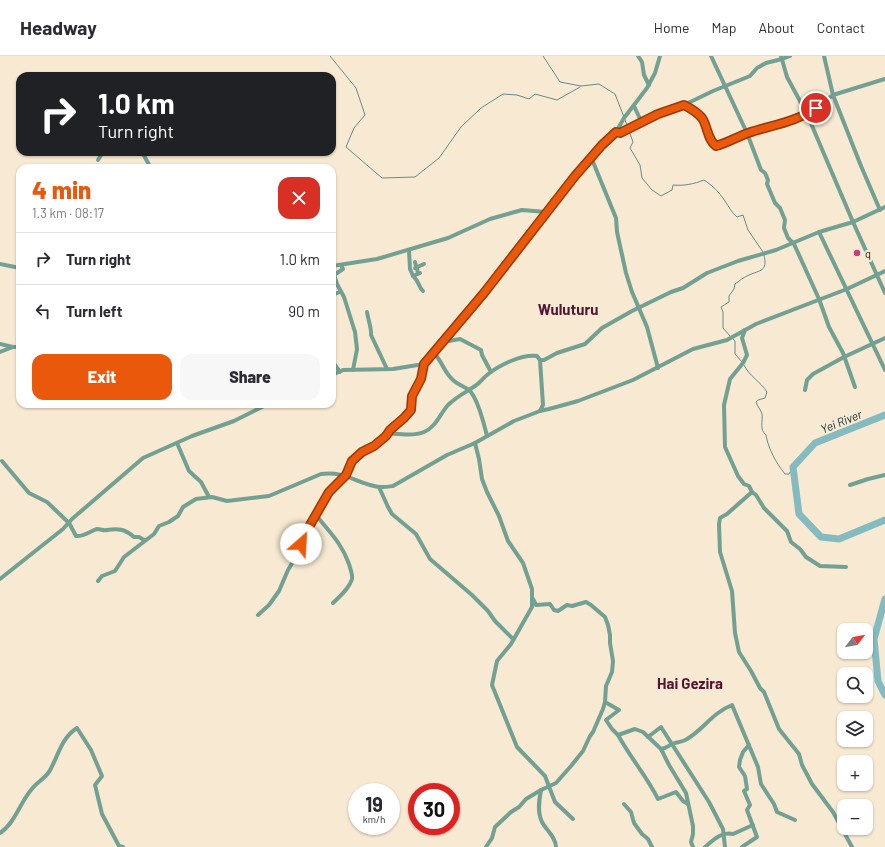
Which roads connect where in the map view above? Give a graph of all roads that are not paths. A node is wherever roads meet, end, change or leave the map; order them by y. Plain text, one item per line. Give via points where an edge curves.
1 (638, 56) edge
2 (660, 56) edge
3 (711, 56) edge
4 (790, 56) edge
5 (824, 56) edge
6 (782, 58) edge
7 (885, 79) edge
8 (649, 85) junction
9 (725, 86) junction
10 (833, 95) junction
11 (684, 105) junction
12 (634, 106) junction
13 (807, 114) junction
14 (642, 122) junction
15 (616, 132) junction
16 (747, 134) junction
17 (100, 156) edge
18 (591, 157) junction
19 (98, 160) dead end
20 (885, 207) edge
21 (880, 210) junction
22 (546, 212) junction
23 (852, 222) junction
24 (819, 232) junction
25 (794, 244) junction
26 (409, 250) junction
27 (415, 262) dead end
28 (0, 264) edge
29 (424, 264) dead end
30 (341, 265) junction
31 (336, 266) edge
32 (16, 267) edge
33 (415, 268) junction
34 (885, 271) edge
35 (336, 274) edge
36 (877, 274) junction
37 (413, 276) junction
38 (336, 281) edge
39 (847, 289) junction
40 (423, 290) dead end
41 (340, 292) junction
42 (885, 293) edge
43 (336, 294) edge
44 (819, 299) junction
45 (639, 308) junction
46 (367, 312) dead end
47 (746, 329) junction
48 (885, 338) edge
49 (443, 342) junction
50 (0, 344) edge
51 (872, 344) junction
52 (13, 347) joint
53 (0, 352) edge
54 (434, 353) junction
55 (844, 357) junction
56 (540, 360) junction
57 (424, 364) junction
58 (336, 366) edge
59 (658, 368) junction
60 (386, 369) junction
61 (353, 370) junction
62 (885, 370) edge
63 (340, 372) junction
64 (491, 372) junction
65 (336, 374) edge
66 (855, 387) dead end
67 (468, 390) junction
68 (805, 390) dead end
69 (260, 408) edge
70 (540, 411) junction
71 (386, 436) junction
72 (487, 436) junction
73 (177, 443) junction
74 (475, 443) junction
75 (2, 461) dead end
76 (346, 475) junction
77 (885, 475) edge
78 (850, 485) dead end
79 (379, 487) junction
80 (752, 492) junction
81 (209, 497) junction
82 (316, 515) junction
83 (69, 523) junction
84 (144, 540) junction
85 (846, 566) dead end
86 (0, 579) edge
87 (98, 581) dead end
88 (532, 598) junction
89 (333, 603) dead end
90 (258, 615) dead end
91 (513, 639) junction
92 (605, 702) junction
93 (618, 735) junction
94 (648, 737) junction
95 (672, 744) junction
96 (749, 745) junction
97 (667, 748) junction
98 (661, 749) junction
99 (665, 756) junction
100 (550, 786) junction
101 (541, 790) junction
102 (624, 804) dead end
103 (688, 804) junction
104 (573, 819) dead end
105 (795, 820) dead end
106 (753, 825) junction
107 (0, 833) edge
108 (723, 833) junction
109 (123, 847) edge
110 (486, 847) edge
111 (556, 847) edge
112 (652, 847) edge
113 (694, 847) edge
114 (705, 847) edge
115 (725, 847) edge
116 (742, 847) edge
117 (852, 847) edge

1 - 8 street
2 - 8 street
3 - 9 street
4 - 6 street
5 - 10 street
6 - 9 street via 766,63 750,76
6 - 13 street via 787,77
7 - 10 street
8 - 12 street
9 - 11 street
9 - 16 street
10 - 13 street
10 - 21 street
11 - 14 street
11 - 16 street via 703,119 711,143 716,146
12 - 14 street
12 - 15 street
13 - 16 street
13 - 23 street
14 - 15 street via 620,133
15 - 18 street
16 - 25 street via 761,170 768,180 767,184 775,203 783,214 788,238
17 - 19 street
18 - 22 street
18 - 45 street via 616,218 626,273
20 - 21 street
21 - 23 street
22 - 26 street via 522,210 490,219 448,238
22 - 49 street
23 - 24 street
23 - 36 street
24 - 25 street
24 - 39 street
25 - 44 street
25 - 45 street via 707,273 683,288
26 - 30 street
26 - 37 street
27 - 33 street
28 - 32 street
29 - 33 street
30 - 31 street
30 - 35 street via 343,269
33 - 37 street via 419,273
34 - 36 street
36 - 39 street
36 - 42 street
37 - 40 street
38 - 41 street
39 - 44 street
39 - 51 street
41 - 43 street
41 - 61 street via 344,297 357,349
44 - 47 street
44 - 55 street
45 - 56 street via 602,328 585,344
45 - 59 street
46 - 60 street via 371,335
47 - 59 street via 729,338 693,349
47 - 80 street via 742,338 747,354 730,379 724,405 725,447 738,476
48 - 51 street
49 - 54 street
49 - 64 street via 460,339 482,350
50 - 52 street
51 - 55 street
51 - 62 street
52 - 53 street
54 - 57 street
54 - 67 street via 450,378 458,386
55 - 66 street
55 - 68 street via 809,377
56 - 64 street via 537,356 527,355
56 - 70 street via 543,406
57 - 60 street
57 - 71 street via 421,379 412,396 411,410
58 - 63 street
59 - 70 street via 578,401
60 - 61 street
61 - 63 street
63 - 65 street
64 - 67 street
67 - 71 street via 448,405 433,426 423,432 407,436
67 - 72 street via 481,413
69 - 73 street
70 - 72 street
71 - 76 street via 352,461
72 - 74 street
73 - 81 street via 189,471 201,482
73 - 83 street via 143,458
74 - 79 street via 393,486
74 - 88 street via 485,485 508,541 527,573
75 - 83 street via 29,493 47,502
76 - 79 street
76 - 81 street via 321,474 269,496 227,501
76 - 82 street via 329,492
77 - 78 street
79 - 91 street via 392,514 416,534 430,559 472,595
80 - 85 street via 806,557 820,566
80 - 117 street via 720,518 719,524 720,552 732,591 738,652 764,692 779,729 799,754 812,784 833,812
81 - 84 street via 183,507 178,516 159,526 154,534
82 - 89 street via 336,537 351,569 352,578 346,591
82 - 90 street via 279,591
83 - 84 street via 76,536 98,529 116,529 128,531 134,537
83 - 86 street
84 - 87 street via 124,557 115,571 102,576
88 - 91 street via 532,607
88 - 92 street via 536,605 550,604 554,610 586,602 605,617 613,662 606,686
91 - 100 street via 497,661 492,685 517,747 545,776
92 - 93 street via 619,710 606,720
92 - 100 street via 584,751
93 - 94 street via 635,729
93 - 103 street via 658,799 676,792
94 - 95 street via 661,727
94 - 98 street
95 - 96 street via 687,739 723,708 732,705
95 - 97 street
95 - 108 street via 710,802
96 - 105 street via 758,767 760,784 777,812
96 - 106 street via 743,752 739,767 745,776 747,789 744,791 750,805 747,810
97 - 98 street
97 - 99 street
98 - 99 street
99 - 103 street via 686,793
100 - 101 street
100 - 104 street via 555,802
101 - 110 street via 495,827
101 - 111 street via 539,804 542,821
102 - 112 street
103 - 113 street via 693,826 690,842
106 - 108 street via 733,834
106 - 116 street via 757,837
107 - 109 street via 19,811 30,791 49,771 60,747 77,728 91,750 102,776 95,785 102,814 119,846
108 - 114 street
108 - 115 street

